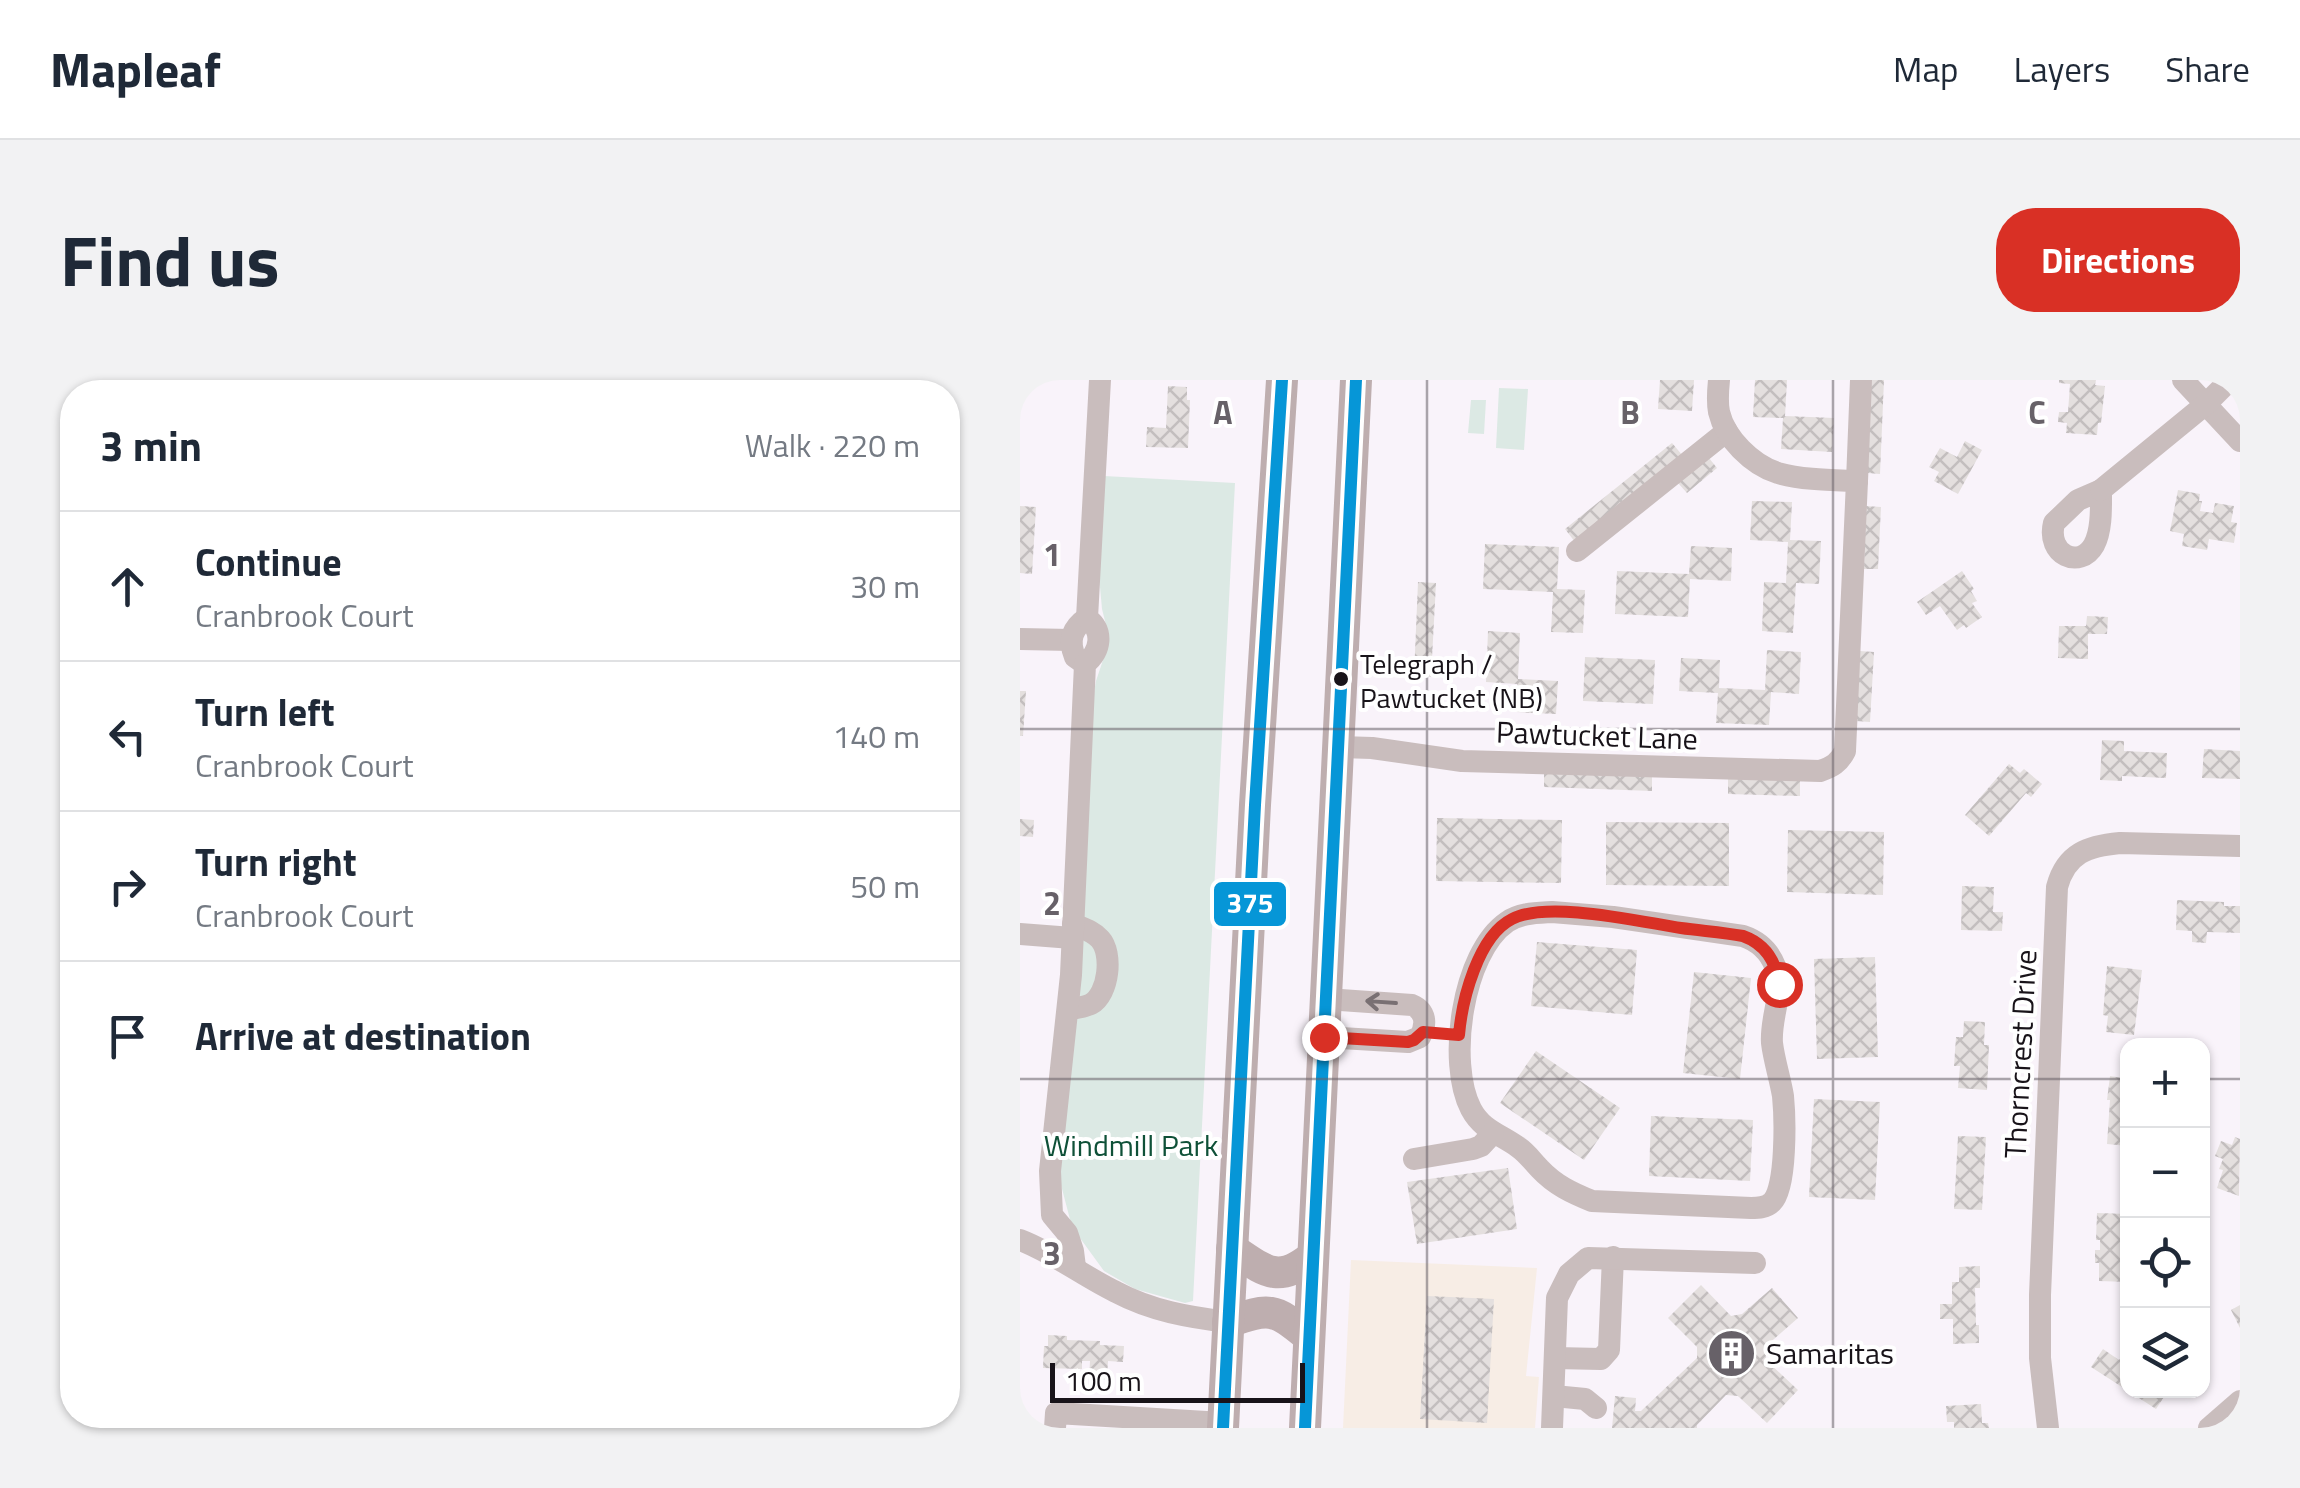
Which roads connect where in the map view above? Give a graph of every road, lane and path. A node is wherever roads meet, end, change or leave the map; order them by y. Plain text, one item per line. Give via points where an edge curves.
1 (1100, 380) edge
2 (1282, 380) edge
3 (1356, 380) edge
4 (1719, 380) edge
5 (1861, 380) edge
6 (2183, 380) edge
7 (2230, 380) edge
8 (2206, 404) junction
9 (1727, 431) junction
10 (2240, 440) edge
11 (1857, 481) junction
12 (2101, 490) dead end
13 (1577, 551) dead end
14 (1088, 618) junction
15 (1020, 639) edge
16 (1071, 640) junction
17 (1085, 664) junction
18 (1340, 747) junction
19 (2240, 846) edge
20 (1072, 931) junction
21 (1020, 934) edge
22 (1326, 998) junction
23 (1068, 1010) junction
24 (1423, 1023) junction
25 (1460, 1027) junction
26 (1324, 1037) junction
27 (1493, 1133) junction
28 (1414, 1159) dead end
29 (1052, 1215) junction
30 (1022, 1241) edge
31 (1232, 1249) junction
32 (1313, 1256) junction
33 (1612, 1257) junction
34 (1755, 1264) dead end
35 (1075, 1268) junction
36 (1228, 1322) junction
37 (1308, 1336) junction
38 (1555, 1358) junction
39 (1554, 1396) junction
40 (2240, 1401) edge
41 (1596, 1408) dead end
42 (1223, 1426) edge
43 (1055, 1428) edge
44 (1304, 1428) edge
45 (1552, 1428) edge
46 (2048, 1428) edge
47 (2209, 1428) edge

1 - 14 street
2 - 31 highway
3 - 18 highway
4 - 9 street
5 - 11 street
6 - 8 street
7 - 8 street
8 - 10 street
8 - 12 street
9 - 11 street via 1748,456 1774,472
9 - 13 street
11 - 18 street, Pawtucket Lane via 1844,751 1820,771 1462,761
14 - 16 street
14 - 17 street via 1099,636
15 - 16 street
16 - 17 street via 1075,658
17 - 20 street
18 - 22 highway
19 - 46 street, Thorncrest Drive via 2101,845 2069,860 2060,873 2040,1312
20 - 21 street
20 - 23 street
20 - 23 street via 1094,934 1107,950 1102,992 1092,1004
24 -> 22 street via 1412,1004
22 - 26 highway
23 - 29 street via 1052,1144
24 - 25 street
24 - 26 street via 1408,1042
25 - 27 street via 1465,1096
25 - 27 street via 1473,974 1494,934 1510,919 1533,913 1743,936 1770,955 1778,972 1772,1044 1782,1093 1781,1180 1762,1208 1592,1201 1555,1183
26 - 32 highway
27 - 28 street via 1473,1149
29 - 30 street
29 - 35 street via 1066,1233
30 - 35 street
31 - 32 highway via 1274,1272 1296,1270
31 - 36 highway
32 - 37 highway
33 - 34 street
33 - 38 street via 1588,1258 1569,1274 1557,1298
33 - 38 street via 1609,1350 1601,1359
35 - 36 street via 1157,1310
36 - 37 highway via 1270,1311
36 - 42 highway
37 - 44 highway
38 - 39 street
39 - 41 street via 1585,1398
39 - 45 street
40 - 47 street
42 - 43 street via 1056,1413

